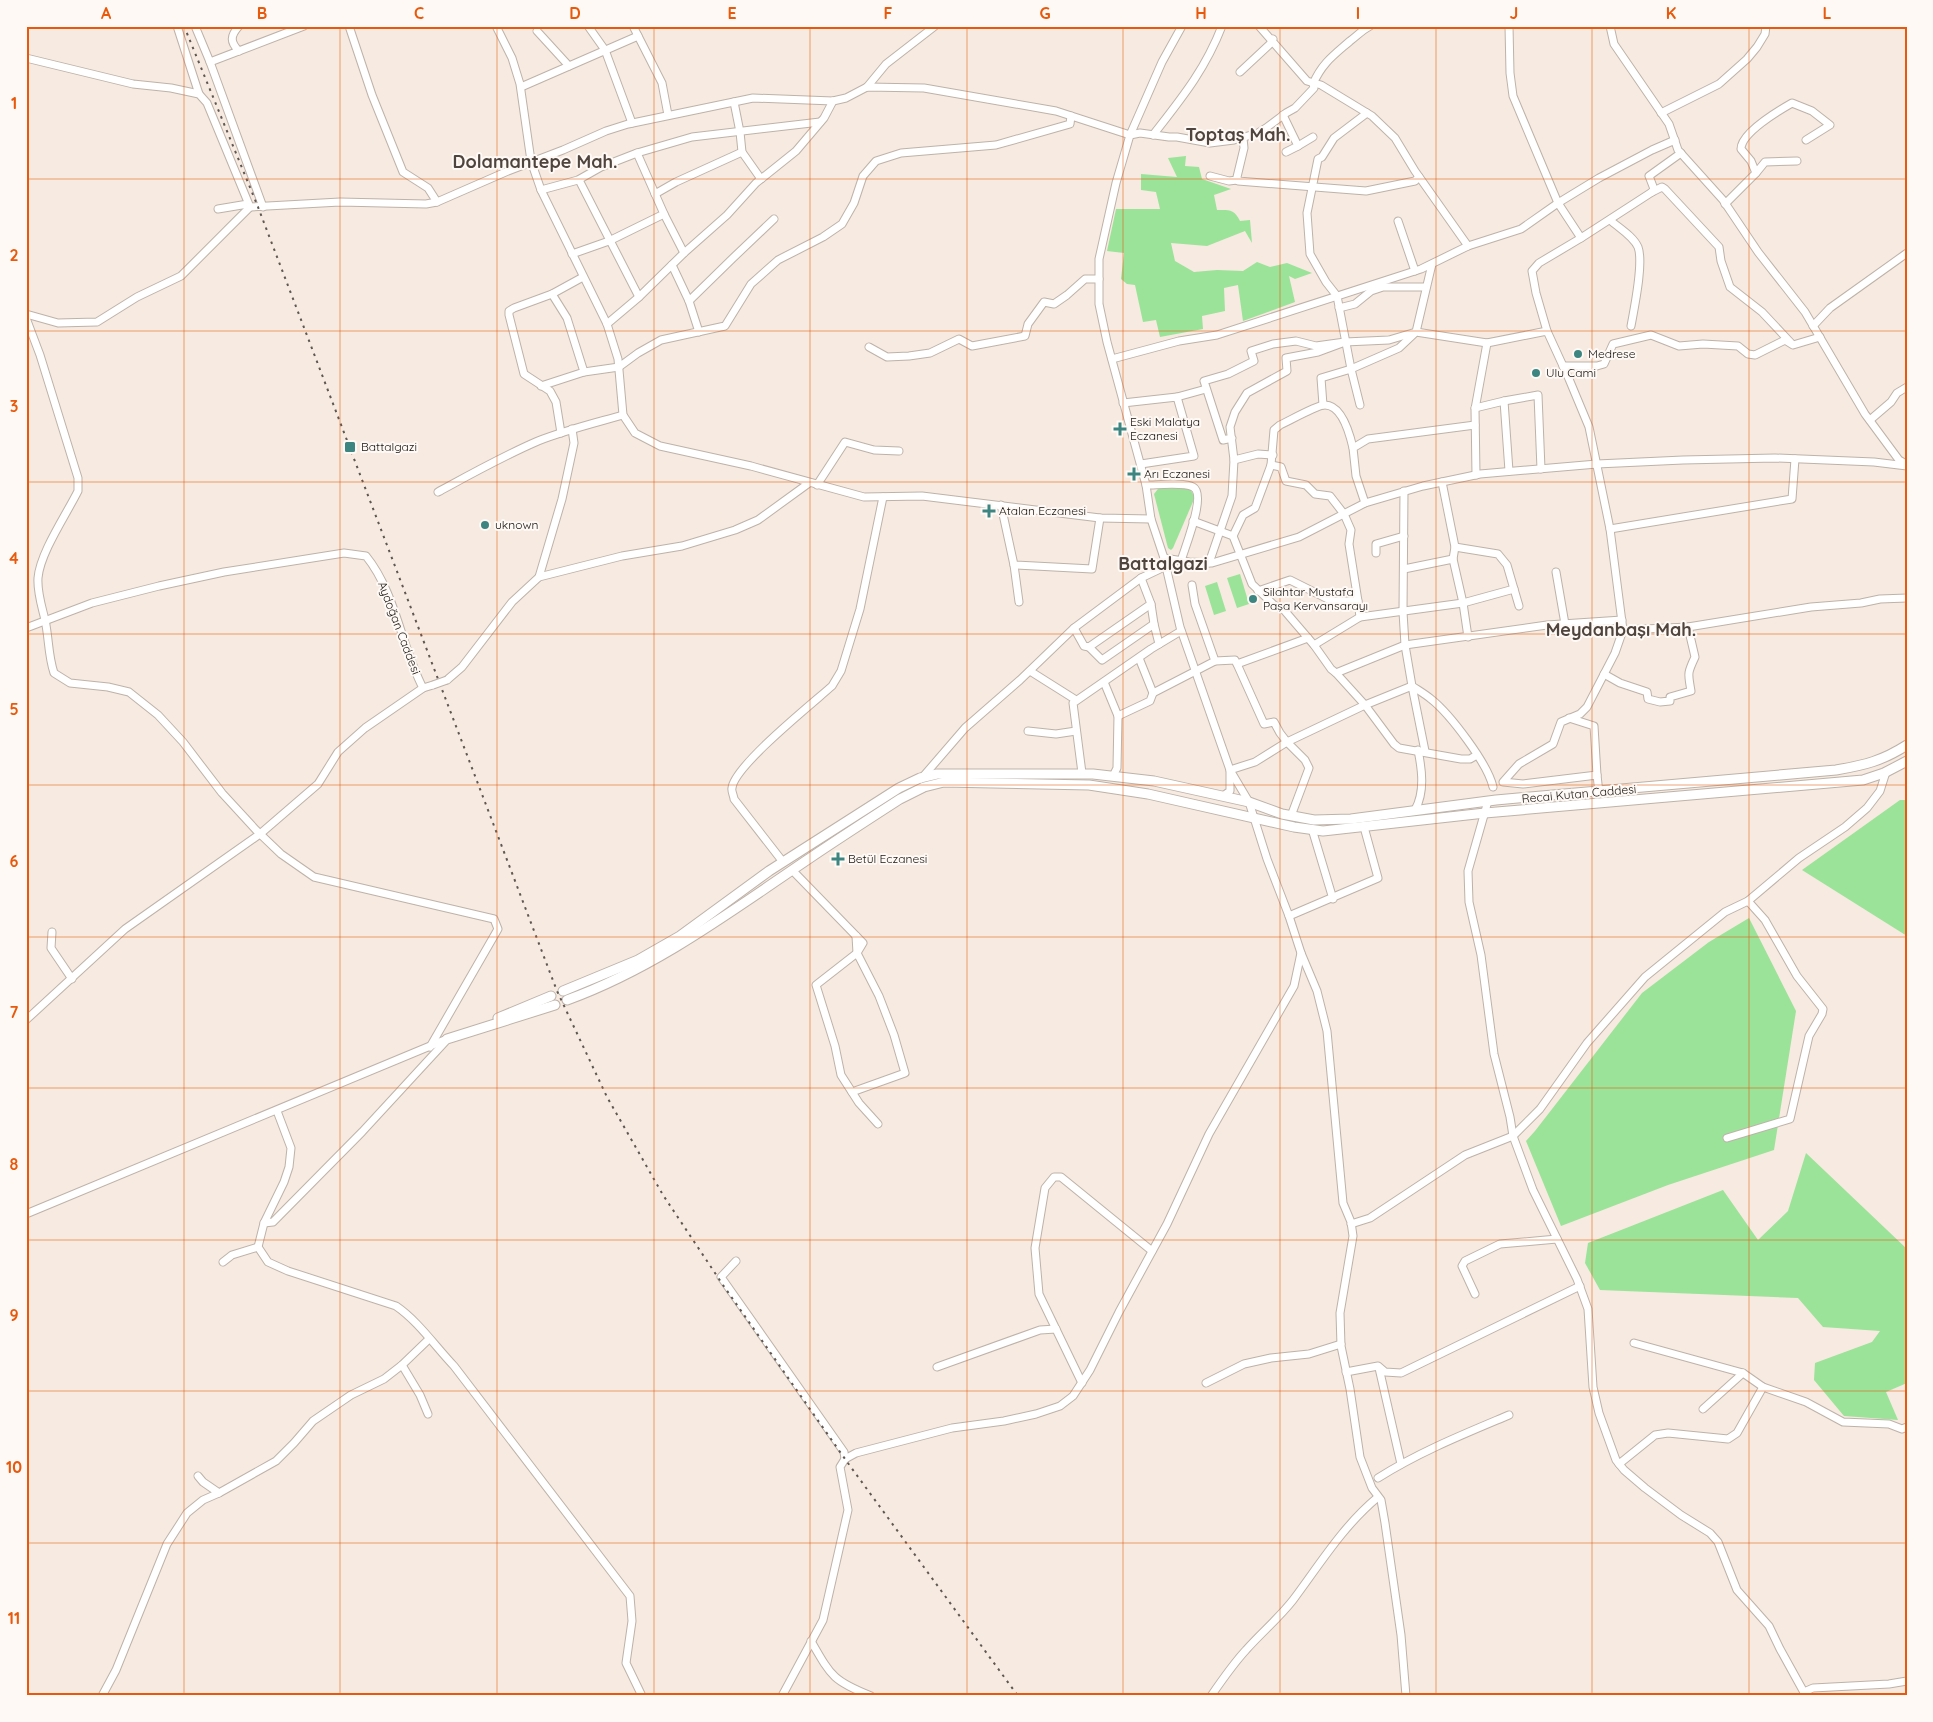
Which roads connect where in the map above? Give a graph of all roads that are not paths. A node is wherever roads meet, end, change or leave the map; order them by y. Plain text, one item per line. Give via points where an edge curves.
1 (177, 26) edge
2 (195, 26) edge
3 (239, 26) edge
4 (304, 26) edge
5 (349, 26) edge
6 (496, 26) edge
7 (588, 26) edge
8 (633, 26) edge
9 (935, 26) edge
10 (1182, 26) edge
11 (1222, 26) edge
12 (1260, 26) edge
13 (1370, 26) edge
14 (1509, 26) edge
15 (1610, 26) edge
16 (1766, 26) edge
17 (285, 30) edge
18 (537, 31) dead end
19 (638, 36) junction
20 (1273, 39) junction
21 (604, 50) junction
22 (239, 51) junction
23 (26, 58) edge
24 (210, 62) junction
25 (569, 66) junction
26 (1240, 72) dead end
27 (1313, 84) junction
28 (521, 87) junction
29 (867, 87) junction
30 (199, 94) junction
31 (833, 101) junction
32 (734, 102) junction
33 (1367, 113) junction
34 (1661, 113) junction
35 (1283, 115) junction
36 (668, 116) junction
37 (1071, 116) junction
38 (820, 122) junction
39 (632, 123) junction
40 (740, 132) junction
41 (1153, 135) junction
42 (1130, 136) junction
43 (1313, 137) dead end
44 (1243, 138) junction
45 (1675, 140) junction
46 (1806, 140) dead end
47 (1298, 146) junction
48 (742, 152) junction
49 (1286, 152) dead end
50 (637, 153) junction
51 (1681, 153) junction
52 (531, 161) junction
53 (1797, 162) dead end
54 (1756, 173) junction
55 (1210, 176) dead end
56 (1419, 177) junction
57 (761, 178) junction
58 (579, 180) junction
59 (1237, 180) junction
60 (1312, 187) junction
61 (541, 190) junction
62 (1652, 192) junction
63 (655, 194) junction
64 (437, 202) junction
65 (1558, 203) junction
66 (1725, 204) junction
67 (249, 206) junction
68 (263, 207) junction
69 (218, 209) dead end
70 (664, 214) junction
71 (774, 219) dead end
72 (1610, 220) junction
73 (1398, 221) dead end
74 (1581, 238) junction
75 (610, 241) junction
76 (1468, 246) junction
77 (1907, 252) edge
78 (684, 253) junction
79 (572, 254) junction
80 (1432, 264) junction
81 (672, 266) junction
82 (1415, 271) junction
83 (583, 277) junction
84 (1099, 279) junction
85 (1426, 287) junction
86 (552, 294) junction
87 (1337, 296) junction
88 (639, 297) junction
89 (689, 301) junction
90 (1339, 308) junction
91 (26, 316) edge
92 (607, 324) junction
93 (1631, 326) dead end
94 (1813, 326) junction
95 (1547, 331) junction
96 (699, 332) junction
97 (1416, 332) junction
98 (1820, 337) junction
99 (1345, 342) junction
100 (1487, 343) junction
101 (1792, 345) junction
102 (869, 347) dead end
103 (1112, 359) junction
104 (1563, 366) junction
105 (619, 368) junction
106 (1351, 369) junction
107 (584, 372) junction
108 (542, 386) junction
109 (1907, 387) edge
110 (1206, 389) junction
111 (1177, 397) junction
112 (1504, 401) junction
113 (1123, 403) junction
114 (1323, 405) junction
115 (1360, 405) dead end
116 (1475, 408) junction
117 (623, 414) junction
118 (1870, 420) junction
119 (1475, 425) junction
120 (572, 429) junction
121 (561, 433) junction
122 (1232, 438) junction
123 (1353, 448) junction
124 (899, 451) dead end
125 (1273, 455) junction
126 (1794, 459) junction
127 (1234, 460) junction
128 (1141, 464) junction
129 (1597, 464) junction
130 (1271, 465) junction
131 (1907, 465) edge
132 (1541, 469) junction
133 (1510, 471) junction
134 (1476, 475) junction
135 (1442, 482) junction
136 (809, 483) junction
137 (817, 485) junction
138 (1146, 485) junction
139 (1404, 491) junction
140 (438, 492) dead end
141 (883, 497) junction
142 (1365, 503) junction
143 (1001, 505) junction
144 (1344, 514) junction
145 (1100, 518) junction
146 (1151, 519) junction
147 (1193, 521) junction
148 (1610, 529) junction
149 (1220, 531) junction
150 (1233, 536) junction
151 (1404, 536) junction
152 (1455, 547) junction
153 (1376, 553) dead end
154 (1240, 555) junction
155 (1164, 558) junction
156 (1453, 559) junction
157 (1180, 560) junction
158 (1209, 563) junction
159 (1014, 565) junction
160 (1404, 570) junction
161 (1556, 572) dead end
162 (539, 577) junction
163 (1141, 578) junction
164 (1192, 585) dead end
165 (1514, 589) junction
166 (1258, 591) junction
167 (1907, 598) edge
168 (1358, 601) junction
169 (1019, 602) dead end
170 (1463, 603) junction
171 (1151, 604) junction
172 (1519, 606) dead end
173 (1403, 612) junction
174 (1360, 617) junction
175 (1622, 620) junction
176 (45, 622) junction
177 (1154, 624) junction
178 (1564, 624) junction
179 (1688, 627) junction
180 (26, 628) edge
181 (1074, 628) junction
182 (1623, 630) junction
183 (1181, 631) junction
184 (1468, 637) junction
185 (1308, 638) junction
186 (1160, 644) junction
187 (1314, 645) junction
188 (1405, 645) junction
189 (1089, 647) junction
190 (1139, 658) junction
191 (1214, 661) junction
192 (1237, 664) junction
193 (1030, 671) junction
194 (1195, 672) junction
195 (1336, 673) junction
196 (1604, 674) junction
197 (1104, 682) junction
198 (1412, 686) junction
199 (423, 688) junction
200 (1153, 694) junction
201 (1076, 700) junction
202 (1365, 705) junction
203 (1118, 716) junction
204 (1569, 718) junction
205 (1028, 731) dead end
206 (1076, 731) junction
207 (1287, 742) junction
208 (1907, 744) edge
209 (1421, 751) junction
210 (1477, 756) junction
211 (1907, 761) edge
212 (1230, 770) junction
213 (1886, 772) junction
214 (1082, 774) junction
215 (1597, 775) junction
216 (1112, 776) junction
217 (922, 782) junction
218 (1502, 782) junction
219 (1493, 787) junction
220 (1599, 792) junction
221 (1223, 796) junction
222 (1492, 801) junction
223 (1249, 802) junction
224 (1415, 810) junction
225 (1485, 813) junction
226 (1253, 816) junction
227 (1291, 816) junction
228 (1364, 827) junction
229 (1312, 829) junction
230 (260, 834) junction
231 (783, 862) junction
232 (792, 870) junction
233 (1333, 899) junction
234 (1748, 901) junction
235 (1289, 916) junction
236 (52, 932) dead end
237 (857, 953) junction
238 (1301, 953) junction
239 (72, 979) junction
240 (563, 991) dead end
241 (551, 996) dead end
242 (567, 1000) dead end
243 (555, 1005) dead end
244 (26, 1020) edge
245 (447, 1039) junction
246 (430, 1047) junction
247 (852, 1092) junction
248 (277, 1111) junction
249 (878, 1124) dead end
250 (1513, 1136) junction
251 (1727, 1138) dead end
252 (26, 1214) edge
253 (264, 1223) junction
254 (1351, 1224) junction
255 (1557, 1239) junction
256 (258, 1247) junction
257 (1152, 1251) junction
258 (736, 1261) dead end
259 (223, 1262) dead end
260 (1580, 1286) junction
261 (1475, 1294) dead end
262 (1056, 1328) junction
263 (429, 1339) junction
264 (1634, 1343) dead end
265 (1341, 1344) junction
266 (402, 1365) junction
267 (937, 1367) dead end
268 (1380, 1368) junction
269 (1346, 1372) junction
270 (1743, 1373) junction
271 (1082, 1383) junction
272 (1206, 1383) dead end
273 (1763, 1387) junction
274 (1703, 1409) dead end
275 (428, 1414) dead end
276 (1509, 1415) dead end
277 (1907, 1427) edge
278 (845, 1459) junction
279 (1401, 1464) junction
280 (1619, 1464) junction
281 (198, 1476) dead end
282 (1378, 1478) dead end
283 (219, 1493) junction
284 (1378, 1497) junction
285 (811, 1641) junction
286 (1907, 1682) edge
287 (1805, 1694) edge
288 (102, 1696) edge
289 (642, 1696) edge
290 (782, 1696) edge
291 (871, 1696) edge
292 (1211, 1696) edge
293 (1406, 1696) edge

1 - 30 street
2 - 24 street
3 - 22 street via 231,38 232,45
4 - 17 street
5 - 64 street via 403,172 428,188
6 - 28 street via 512,58
7 - 21 street
8 - 19 street
9 - 29 street via 886,64
10 - 42 street via 1162,62
11 - 41 street via 1212,51 1190,88
12 - 20 street
13 - 27 street via 1339,49
14 - 65 street via 1513,96
15 - 34 street via 1614,44
16 - 34 street via 1757,47 1719,84
17 - 22 street
18 - 25 street
19 - 21 street
19 - 36 street via 662,83
20 - 26 street
20 - 27 street
21 - 25 street
21 - 39 street
22 - 24 street
23 - 30 street via 133,84
24 - 68 street
25 - 28 street
27 - 33 street via 1321,85
27 - 35 street via 1314,88 1302,103
28 - 52 street
29 - 31 street
29 - 37 street via 924,88
30 - 67 street via 207,103
31 - 32 street via 753,98
31 - 38 street
32 - 36 street
32 - 40 street
33 - 56 street via 1395,138
33 - 60 street via 1334,138 1318,159
34 - 45 street
35 - 44 street via 1258,133
35 - 47 street
36 - 39 street
37 - 42 street
37 - 96 street via 1070,124 996,145 901,153 876,161 863,176 854,203 842,224 778,260 751,284 725,326
38 - 40 street
38 - 57 street via 796,151
39 - 52 street
40 - 48 street
40 - 50 street via 692,137
41 - 42 street via 1140,132
41 - 44 street via 1210,143
42 - 84 street via 1107,220 1099,259
43 - 47 street
44 - 59 street
45 - 51 street
45 - 65 street via 1599,178
46 - 54 street via 1830,125 1812,111 1792,103 1752,131 1741,144 1740,149
47 - 49 street
48 - 57 street
48 - 63 street
50 - 58 street via 601,167
50 - 63 street
51 - 62 street via 1649,176 1654,189
51 - 66 street
52 - 61 street
52 - 64 street
53 - 54 street via 1765,162
54 - 66 street
55 - 59 street
56 - 60 street via 1416,181 1366,191
56 - 76 street
57 - 78 street via 727,215
58 - 61 street
58 - 75 street
59 - 60 street
60 - 87 street via 1307,213 1310,254
61 - 79 street
62 - 72 street
62 - 101 street via 1662,187 1665,189 1719,247 1730,287 1762,312
63 - 70 street
64 - 68 street via 340,202
65 - 74 street
65 - 76 street via 1521,229
66 - 94 street
67 - 68 street
67 - 69 street
67 - 91 street via 181,276 96,322 58,323
70 - 75 street
70 - 78 street
71 - 89 street
72 - 74 street
72 - 93 street via 1632,238 1638,248 1638,284
73 - 82 street
74 - 95 street via 1539,263 1532,271
75 - 79 street
75 - 88 street
76 - 80 street
77 - 94 street via 1830,308
78 - 81 street
79 - 83 street
80 - 82 street
80 - 85 street
81 - 88 street
81 - 89 street
82 - 87 street
83 - 86 street
83 - 92 street
84 - 102 street via 1085,279 1054,304 1044,302 1028,324 1024,336 972,346 959,339 930,353 909,356 887,357
84 - 103 street via 1099,304
85 - 90 street via 1383,287 1371,291 1355,304
85 - 97 street
86 - 107 street via 567,318
86 - 108 street via 514,308 509,314 524,374
87 - 90 street
87 - 103 street via 1216,335
88 - 92 street
89 - 96 street
90 - 99 street
91 - 176 street via 78,478 78,491 42,561 38,578
92 - 105 street
94 - 98 street
95 - 100 street
95 - 104 street
96 - 105 street via 661,340
97 - 99 street via 1390,340
97 - 100 street
97 - 106 street via 1399,348
98 - 101 street
98 - 118 street
99 - 106 street
99 - 110 street via 1316,346 1296,342 1272,344 1252,351 1254,361 1204,382
99 - 122 street via 1318,352 1286,358 1287,371 1247,394 1235,412 1230,427
100 - 116 street
101 - 104 street via 1785,340 1755,355 1738,346 1679,346 1651,335 1613,344 1604,364
103 - 113 street
104 - 129 street via 1588,427
105 - 107 street
105 - 117 street
106 - 114 street via 1321,378
106 - 115 street
107 - 108 street
108 - 121 street via 550,391 556,402
109 - 118 street
110 - 111 street
110 - 122 street via 1223,440
111 - 113 street
111 - 128 street via 1194,456
112 - 116 street
112 - 132 street via 1538,395
112 - 133 street
113 - 128 street
114 - 123 street via 1332,407 1343,419
114 - 125 street via 1274,430
116 - 119 street
117 - 120 street
117 - 136 street via 635,433 660,446 751,466
118 - 131 street via 1899,460
119 - 123 street via 1368,439
119 - 134 street
120 - 121 street
120 - 162 street via 574,443 566,480
121 - 140 street via 487,464
122 - 127 street
123 - 142 street via 1356,476
124 - 137 street via 874,450 845,442
125 - 127 street via 1258,454
125 - 130 street
126 - 129 street
126 - 131 street
126 - 148 street via 1792,499
127 - 149 street via 1232,496
128 - 138 street
129 - 132 street
129 - 148 street
130 - 144 street via 1281,467 1286,480 1306,485 1315,494 1330,496
130 - 150 street via 1255,508 1243,514
132 - 133 street
133 - 134 street
134 - 135 street
135 - 139 street
135 - 152 street
136 - 137 street
136 - 162 street, Aydoğan Caddesi via 758,520 735,530 682,546 622,556
137 - 141 street via 864,497
138 - 146 street
138 - 147 street via 1196,488 1199,498
139 - 142 street
139 - 151 street
141 - 143 street via 922,496
141 - 231 street via 860,608 841,671 832,686 751,759 738,773 732,788 734,799
142 - 144 street
143 - 145 street
143 - 159 street
144 - 154 street via 1299,538
144 - 168 street via 1351,530 1349,544
145 - 146 street
145 - 159 street via 1092,569
146 - 155 street
147 - 149 street
147 - 157 street
148 - 175 street
149 - 150 street
149 - 158 street
150 - 154 street
151 - 153 street via 1376,544
151 - 160 street
152 - 156 street
152 - 165 street via 1498,554 1506,565
154 - 158 street
154 - 166 street
155 - 157 street
155 - 163 street via 1160,569
155 - 183 street
156 - 160 street
156 - 170 street
157 - 158 street
159 - 169 street
160 - 173 street
161 - 178 street
162 - 199 street, Aydoğan Caddesi, bridge via 512,602 462,667 447,680
163 - 171 street
163 - 181 street
164 - 191 street
165 - 170 street
165 - 172 street
166 - 168 street via 1290,580 1332,601
166 - 185 street via 1284,610
167 - 179 street via 1811,608
168 - 174 street
170 - 173 street
170 - 184 street
171 - 177 street
171 - 189 street
173 - 174 street
173 - 188 street
174 - 187 street
175 - 178 street
175 - 182 street
176 - 180 street, Aydoğan Caddesi
176 - 199 street, Aydoğan Caddesi via 92,604 159,586 344,552 366,556 376,569
176 - 230 street via 54,673 70,683 128,692 158,715
177 - 186 street
177 - 189 street via 1102,660
178 - 184 street
179 - 182 street
179 - 196 street via 1695,657 1688,669 1691,691 1660,702 1648,699 1647,692
181 - 189 street via 1084,646
181 - 193 street
182 - 196 street
183 - 186 street
183 - 194 street
184 - 188 street
185 - 187 street
185 - 192 street
186 - 190 street
187 - 195 street
188 - 195 street
188 - 198 street
190 - 197 street
190 - 200 street
191 - 192 street via 1235,660
191 - 194 street
192 - 207 street via 1264,724 1274,722
193 - 201 street
193 - 217 street via 965,728
194 - 200 street
194 - 212 street
195 - 202 street
196 - 204 street via 1587,706 1580,714
197 - 201 street
197 - 203 street
198 - 202 street
198 - 209 street
198 - 210 street via 1432,700 1463,734
199 - 230 street via 365,728 338,752 318,784
200 - 203 street via 1150,701
201 - 206 street via 1073,703
202 - 207 street
202 - 209 street via 1394,744
203 - 216 street via 1117,768
204 - 215 street via 1594,726
204 - 218 street via 1561,722 1553,744 1519,764
205 - 206 street via 1056,734
206 - 214 street
207 - 212 street via 1255,762
207 - 227 street via 1309,768
208 - 220 main road, Recai Kutan Caddesi via 1868,765 1836,770
209 - 210 street via 1461,759
209 - 224 street via 1421,796
210 - 219 street via 1485,766
211 - 213 main road, Recai Kutan Caddesi
212 - 221 street via 1230,791
212 - 223 street
213 - 225 main road, Recai Kutan Caddesi via 1863,780
213 - 234 street via 1880,791 1867,808
214 - 216 main road, Recai Kutan Caddesi
214 - 217 main road, Recai Kutan Caddesi via 945,774
215 - 218 street via 1523,784
215 - 220 street
216 - 221 main road, Recai Kutan Caddesi via 1154,781
217 - 226 main road, Recai Kutan Caddesi via 1089,785
217 - 231 main road via 899,788
217 - 232 main road
218 - 219 street
219 - 222 street
220 - 222 main road, Recai Kutan Caddesi
221 - 223 main road, Recai Kutan Caddesi
222 - 224 main road, Recai Kutan Caddesi
222 - 225 street
223 - 226 street
223 - 227 main road, Recai Kutan Caddesi
224 - 227 main road, Recai Kutan Caddesi via 1351,819 1314,820
225 - 228 main road, Recai Kutan Caddesi
225 - 250 street via 1468,871 1469,902 1481,956 1494,1054
226 - 229 main road, Recai Kutan Caddesi
226 - 235 street
228 - 229 main road, Recai Kutan Caddesi
228 - 233 street via 1378,878
229 - 233 street
230 - 239 street via 125,930
230 - 246 street via 281,854 314,877 494,919 498,929
231 - 240 main road via 671,941 638,960
232 - 237 street via 863,943
232 - 242 main road via 650,963
233 - 235 street
234 - 250 street via 1725,912 1645,977 1586,1044 1540,1109
234 - 251 street via 1765,920 1797,976 1823,1009 1809,1036 1790,1119
235 - 238 street
236 - 239 street via 51,948
237 - 247 street via 816,985 841,1075
237 - 247 street via 879,996 905,1073
238 - 254 street via 1317,991 1327,1032 1343,1203
238 - 257 street via 1294,986 1209,1134
239 - 244 street
241 - 245 main road
243 - 245 main road
245 - 246 street
245 - 253 street via 273,1222
246 - 248 street
247 - 249 street
248 - 252 street
248 - 253 street via 291,1148 290,1166
250 - 254 street via 1465,1155 1370,1218
250 - 255 street via 1533,1190
253 - 256 street
254 - 265 street via 1353,1236 1340,1313
255 - 260 street
255 - 261 street via 1500,1244 1465,1261 1462,1266
256 - 259 street via 232,1255
256 - 263 street via 268,1262 288,1271 396,1306 411,1316
257 - 262 street via 1061,1177 1054,1177 1046,1188 1035,1248 1039,1294
257 - 271 street
258 - 278 street via 721,1277 844,1452
260 - 268 street via 1401,1373 1385,1372
260 - 280 street via 1588,1309 1593,1387
262 - 267 street via 1040,1330
262 - 271 street
263 - 266 street
263 - 289 street via 454,1366 630,1596 632,1621 626,1663
264 - 270 street
265 - 269 street
265 - 272 street via 1309,1354 1244,1364
266 - 275 street
266 - 283 street via 313,1421 276,1461
268 - 269 street
268 - 279 street
269 - 284 street via 1360,1457
270 - 273 street
270 - 274 street
271 - 278 street via 1060,1406 1036,1414 952,1428 856,1453
273 - 277 street via 1806,1402 1843,1422
273 - 280 street via 1737,1433 1728,1439 1668,1433 1655,1435
276 - 279 street
278 - 285 street via 840,1466 848,1510 823,1620
279 - 282 street
280 - 287 street via 1644,1488 1710,1533 1718,1542 1737,1590 1769,1626
281 - 283 street
283 - 288 street via 203,1500 187,1513 167,1544 116,1670
284 - 292 street via 1355,1518 1292,1601 1245,1650
284 - 293 street via 1385,1523 1401,1636
285 - 290 street
285 - 291 street via 836,1680
286 - 287 street via 1813,1688

